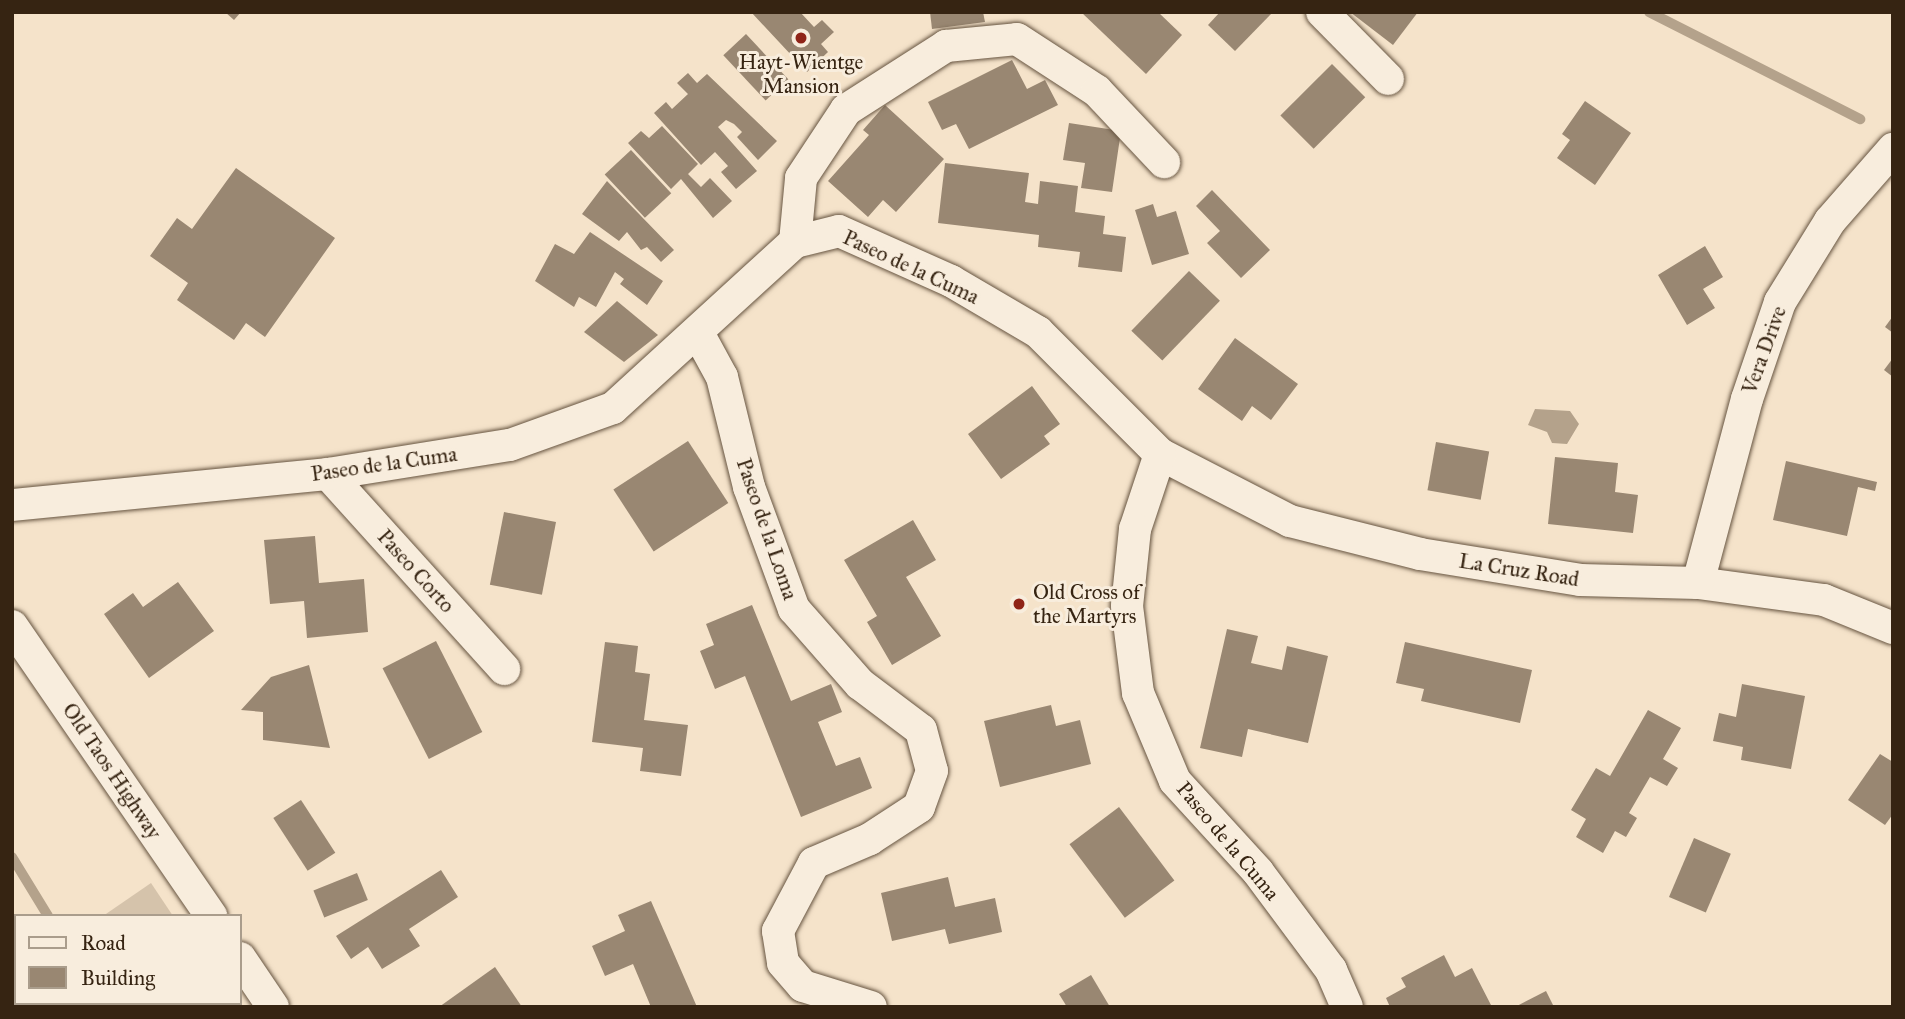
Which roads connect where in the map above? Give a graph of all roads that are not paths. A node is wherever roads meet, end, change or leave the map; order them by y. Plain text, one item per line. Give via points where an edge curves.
1 (1322, 12) edge
2 (1388, 79) dead end
3 (1893, 149) edge
4 (1164, 162) dead end
5 (795, 242) junction
6 (698, 333) junction
7 (1160, 454) junction
8 (328, 474) junction
9 (12, 505) edge
10 (1698, 583) junction
11 (12, 626) edge
12 (1893, 628) edge
13 (503, 668) dead end
14 (210, 914) edge
15 (242, 961) edge
16 (273, 1007) edge
17 (871, 1007) edge
18 (1347, 1007) edge

1 - 2 street
3 - 10 street, Vera Drive via 1830,221 1780,302 1746,399
4 - 5 street via 1097,91 1017,39 947,46 846,110 801,178
5 - 6 street, Paseo de la Cuma
5 - 7 street, Paseo de la Cuma via 839,231 951,281 1038,332
6 - 8 street, Paseo de la Cuma via 613,408 510,445
6 - 17 street, Paseo de la Loma via 722,377 749,487 794,609 860,684 921,730 932,771 919,807 870,839 814,863 778,931 783,963 803,986
7 - 10 street, La Cruz Road via 1290,521 1420,555 1580,580
7 - 18 street, Paseo de la Cuma via 1135,529 1127,607 1138,693 1175,781 1258,872 1331,970
8 - 9 street, Paseo de la Cuma
8 - 13 street, Paseo Corto
10 - 12 street, La Cruz Road via 1824,600
11 - 14 street, Old Taos Highway
15 - 16 street

